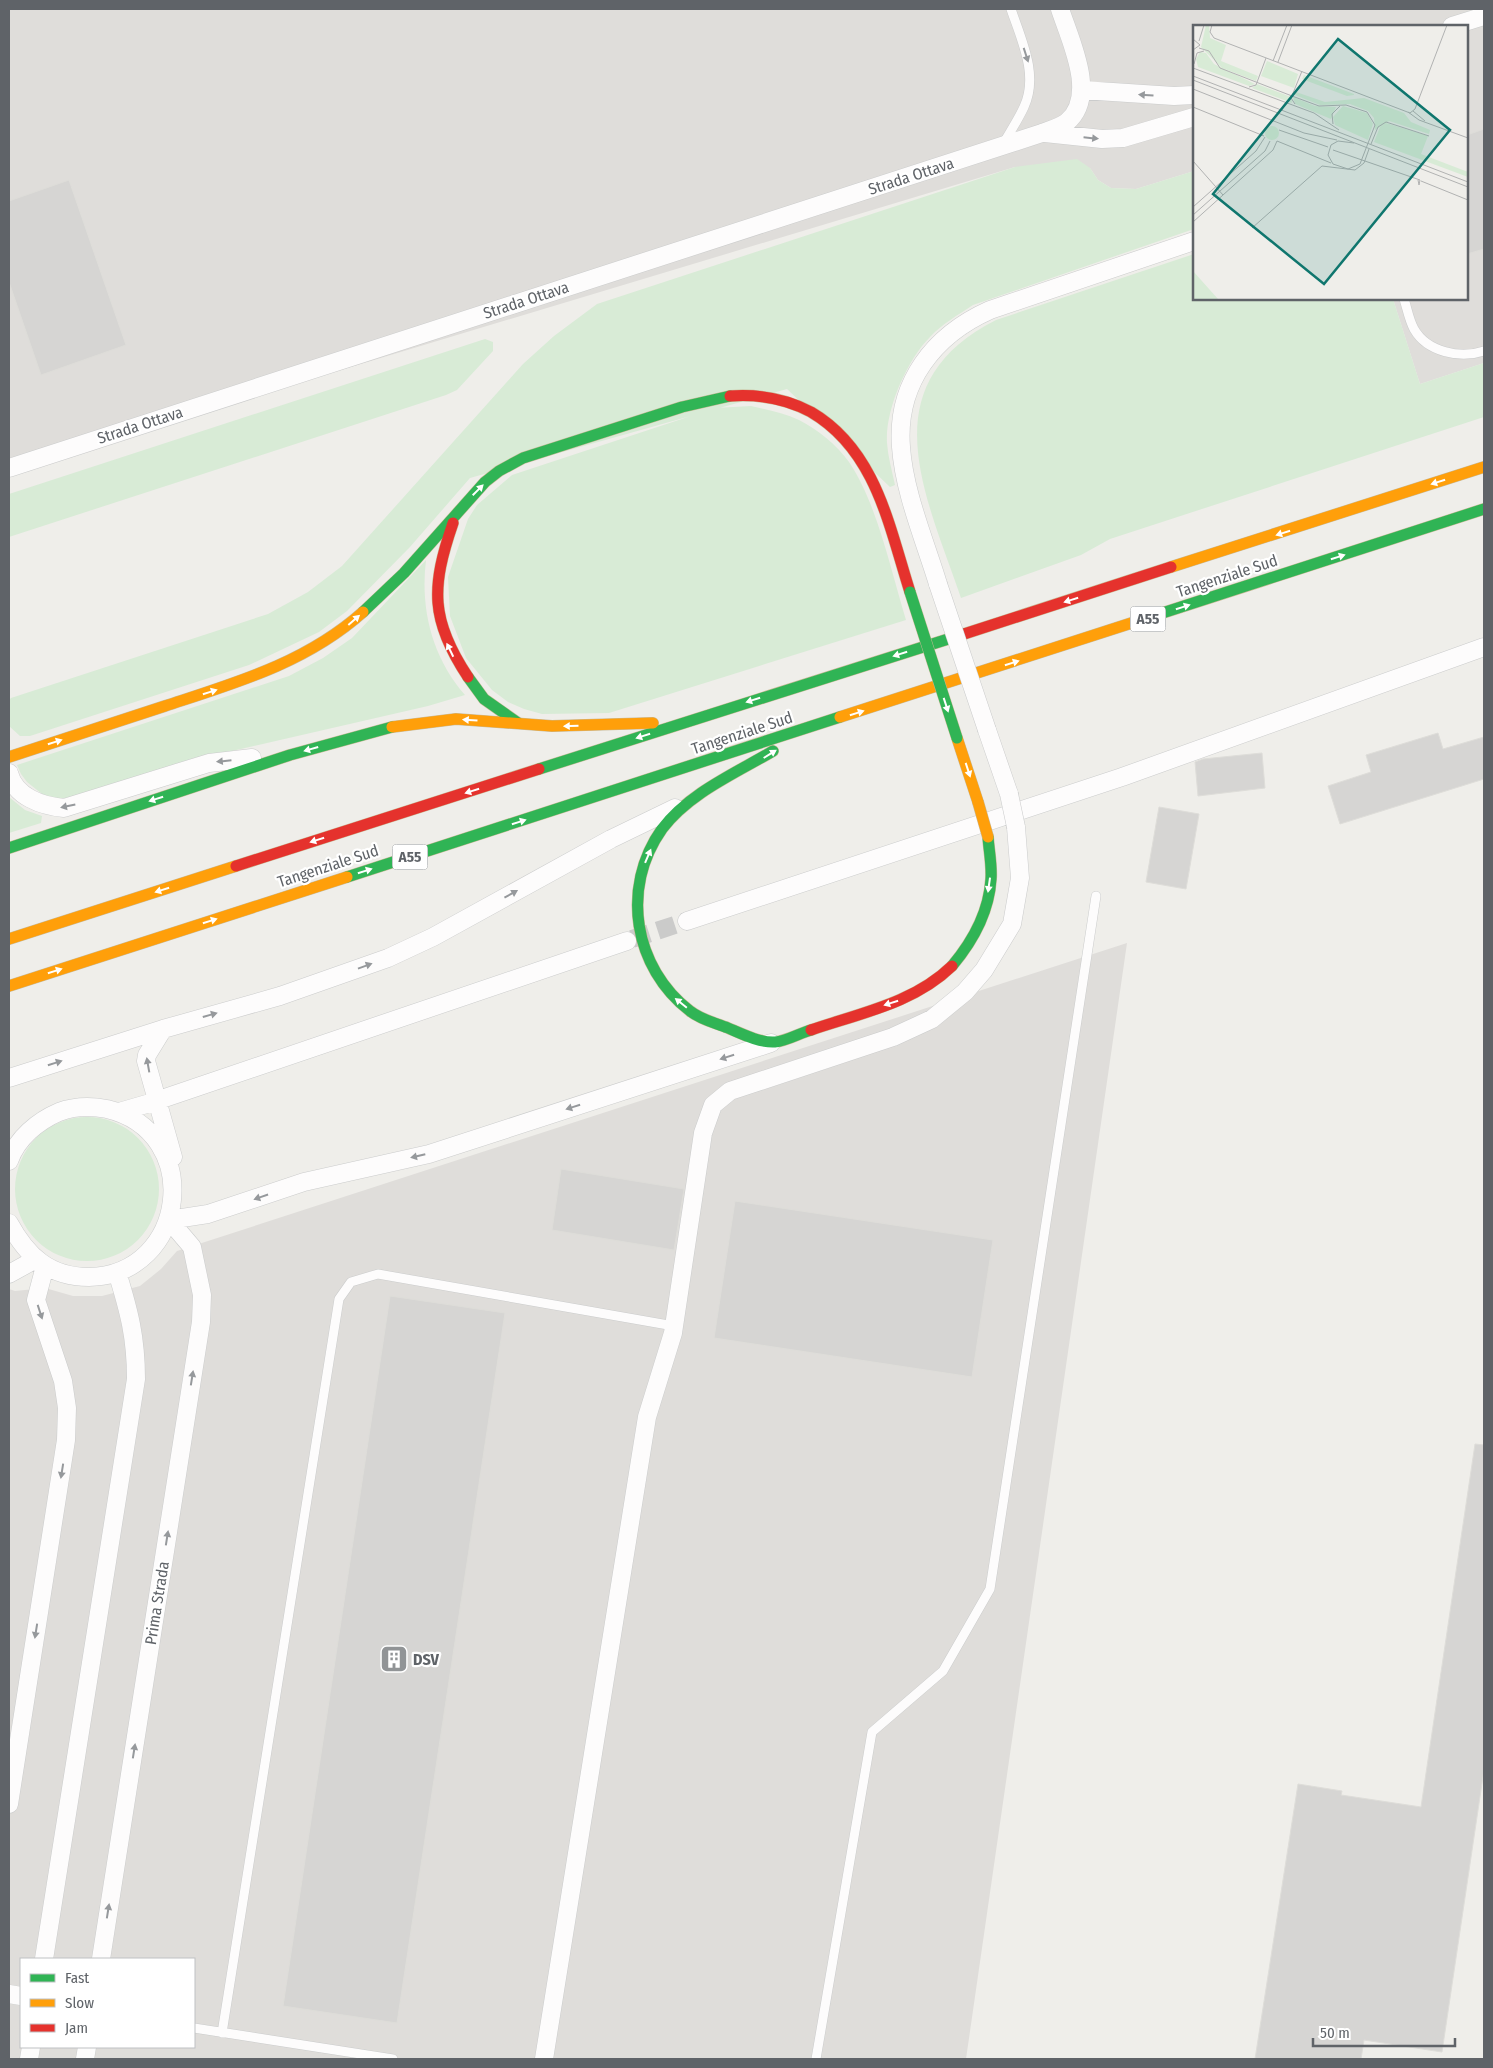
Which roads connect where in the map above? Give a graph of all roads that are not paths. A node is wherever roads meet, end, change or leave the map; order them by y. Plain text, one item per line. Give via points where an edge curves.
1 (1011, 9) edge
2 (1060, 9) edge
3 (1484, 16) edge
4 (1455, 25) edge
5 (1082, 90) junction
6 (1193, 95) edge
7 (1193, 117) edge
8 (1042, 133) junction
9 (1002, 146) junction
10 (1193, 241) edge
11 (1404, 300) edge
12 (1484, 351) edge
13 (1484, 467) edge
14 (9, 468) edge
15 (1484, 510) edge
16 (456, 515) junction
17 (1484, 647) edge
18 (689, 721) junction
19 (518, 723) junction
20 (811, 728) junction
21 (290, 755) junction
22 (9, 758) edge
23 (9, 773) edge
24 (695, 798) junction
25 (9, 848) edge
26 (1096, 896) dead end
27 (687, 921) tunnel mouth
28 (9, 939) edge
29 (627, 941) tunnel mouth
30 (9, 986) edge
31 (163, 1029) junction
32 (774, 1042) junction
33 (9, 1078) edge
34 (158, 1101) junction
35 (119, 1112) junction
36 (172, 1152) junction
37 (9, 1161) edge
38 (174, 1197) junction
39 (187, 1218) junction
40 (169, 1220) junction
41 (9, 1223) edge
42 (192, 1247) junction
43 (41, 1263) junction
44 (117, 1272) junction
45 (9, 1274) edge
46 (674, 1326) junction
47 (9, 1804) edge
48 (44, 1958) edge
49 (101, 1958) edge
50 (195, 2028) edge
51 (222, 2033) junction
52 (393, 2059) edge
53 (544, 2059) edge
54 (816, 2059) edge

1 -> 9 lane via 1029,64 1030,84 1025,105
2 - 5 street
3 - 4 street
6 -> 5 street
5 - 8 street, Strada Ottava via 1079,109 1066,123
8 -> 7 street, Strada Ottava via 1123,138
8 - 9 street, Strada Ottava
9 - 14 street, Strada Ottava
10 - 46 street, bridge via 972,318 948,334 927,358 909,388 902,420 901,447 906,479 1009,794 1016,828 1020,878 1012,924 984,970 966,992 932,1019 893,1037 730,1091 713,1105 703,1133
11 - 12 lane via 1414,329 1426,344 1451,354 1472,355
13 -> 18 highway, Tangenziale Sud / A55
20 -> 15 highway, Tangenziale Sud / A55
19 -> 16 highway via 484,699 455,660 444,637 436,590 442,552
22 -> 16 highway via 248,679 315,648 344,629 372,604
16 -> 32 highway, bridge via 496,473 523,458 714,398 764,396 786,401 825,421 858,454 880,499 978,802 988,837 991,881 974,936 949,969 929,986 907,998
17 - 27 street via 1122,777
18 -> 19 highway via 552,726
18 -> 28 highway, Tangenziale Sud / A55
19 -> 21 highway via 456,719 419,722
24 -> 20 highway
30 -> 20 highway, Tangenziale Sud / A55
21 -> 23 street via 209,763 64,808 29,798 18,789
21 -> 25 highway
31 -> 24 street via 280,996 388,958
32 -> 24 highway via 693,1013 673,997 659,978 640,941 636,900 641,872 653,843 671,819
26 - 54 lane via 990,1590 944,1671 872,1732
29 - 34 street
33 -> 31 street
34 -> 31 street via 146,1061
32 -> 39 street via 429,1154 304,1182
34 - 35 street
34 - 36 street
35 - 37 street via 94,1106 68,1109 43,1119 24,1136
35 - 38 street via 156,1140 170,1167
36 - 38 street
36 - 39 street, Prima Strada
38 - 40 street
39 - 40 street
39 - 42 street, Prima Strada
40 - 42 street, Prima Strada
40 - 44 street via 149,1252
41 - 43 street via 20,1243
49 -> 42 street, Prima Strada via 201,1322 202,1295
43 - 44 street via 80,1277
43 - 45 street
43 -> 47 street via 36,1300 63,1381 67,1408 66,1440
44 - 48 street via 136,1345 136,1379
46 - 51 lane via 378,1274 351,1282 339,1299
46 - 53 street via 646,1417
50 - 51 lane
51 - 52 lane

